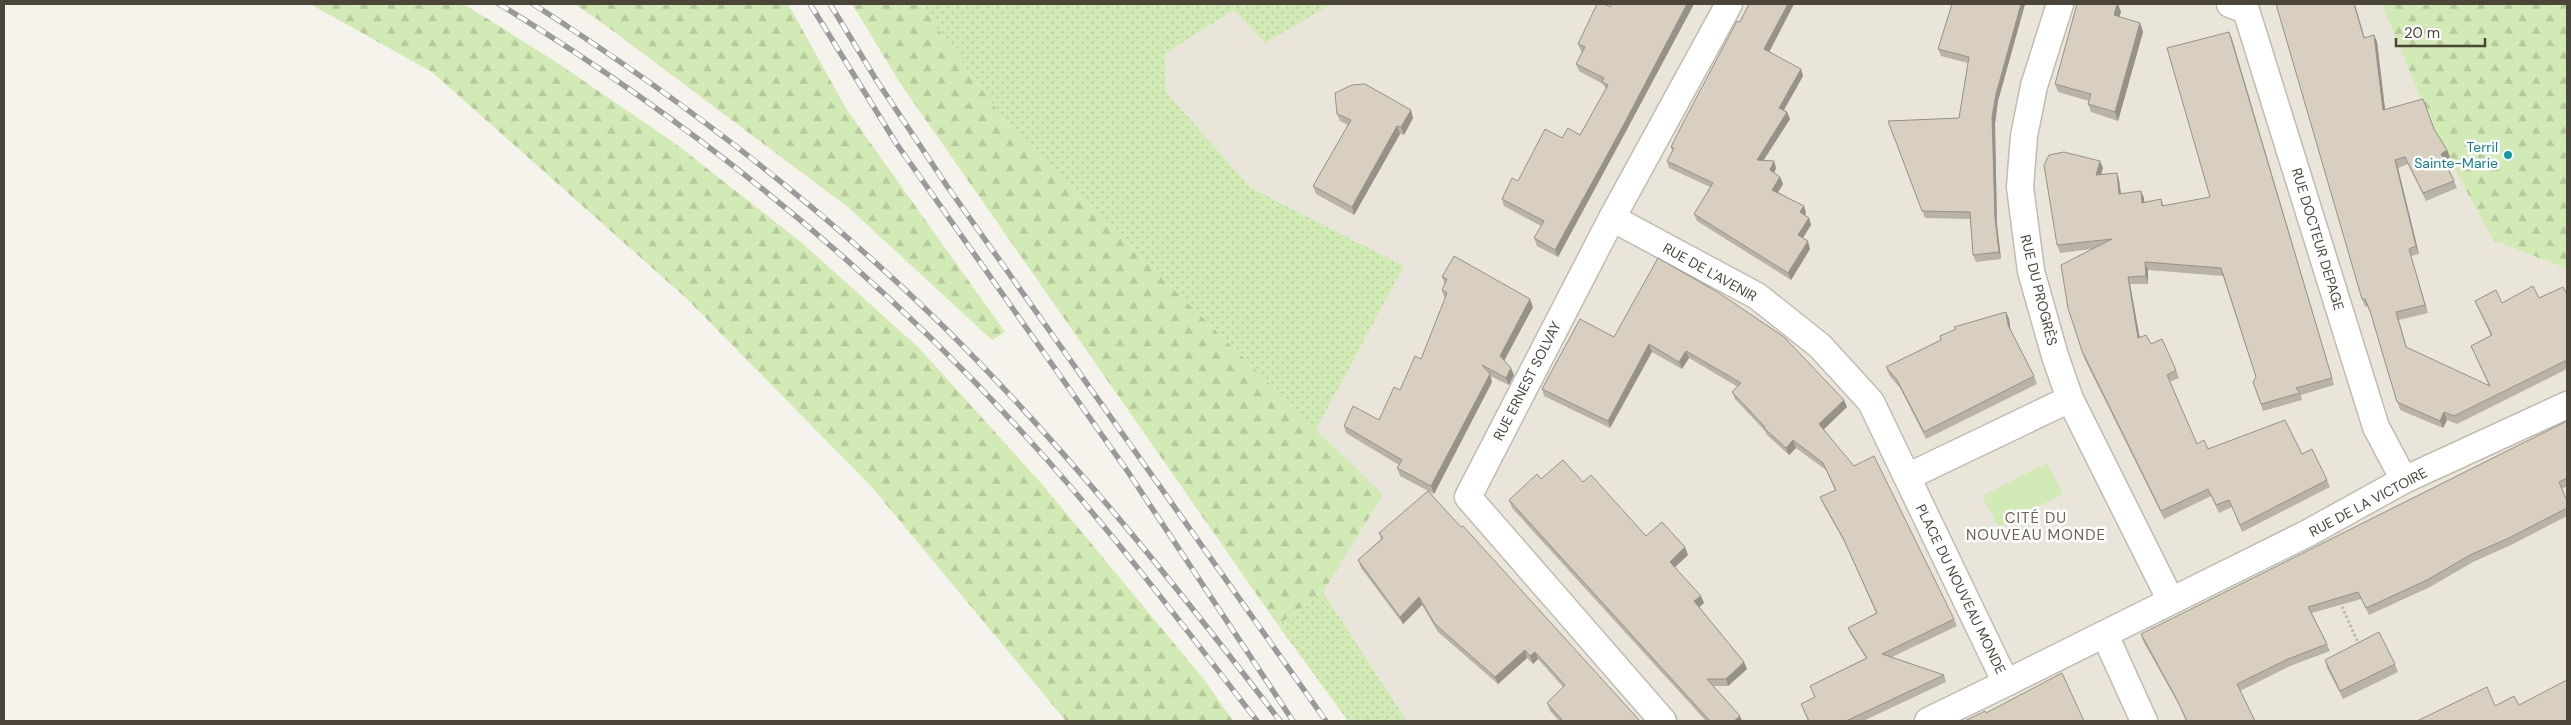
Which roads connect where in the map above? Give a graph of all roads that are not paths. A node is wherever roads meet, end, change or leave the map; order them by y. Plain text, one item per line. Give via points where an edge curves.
1 (1729, 4) edge
2 (2060, 4) edge
3 (2230, 4) edge
4 (1612, 218) junction
5 (2070, 399) junction
6 (2567, 405) edge
7 (1907, 477) junction
8 (2404, 480) junction
9 (2171, 602) junction
10 (2105, 635) junction
11 (2006, 683) junction
12 (1663, 721) edge
13 (1928, 721) edge
14 (2144, 721) edge

1 - 4 street, RUE ERNEST SOLVAY
2 - 5 street, RUE DU PROGRÈS via 2034,86 2024,136 2020,187 2031,271
3 - 8 street, RUE DOCTEUR DEPAGE via 2246,10 2376,427
4 - 7 street, RUE DE L'AVENIR via 1756,296 1820,346 1871,402
4 - 12 street, RUE ERNEST SOLVAY via 1468,497
5 - 7 street
5 - 9 street
6 - 8 street, RUE DE LA VICTOIRE
7 - 11 street, PLACE DU NOUVEAU MONDE
8 - 9 street, RUE DE LA VICTOIRE via 2308,534
9 - 10 street, PLACE DU NOUVEAU MONDE
10 - 11 street, PLACE DU NOUVEAU MONDE
10 - 14 street
11 - 13 street

